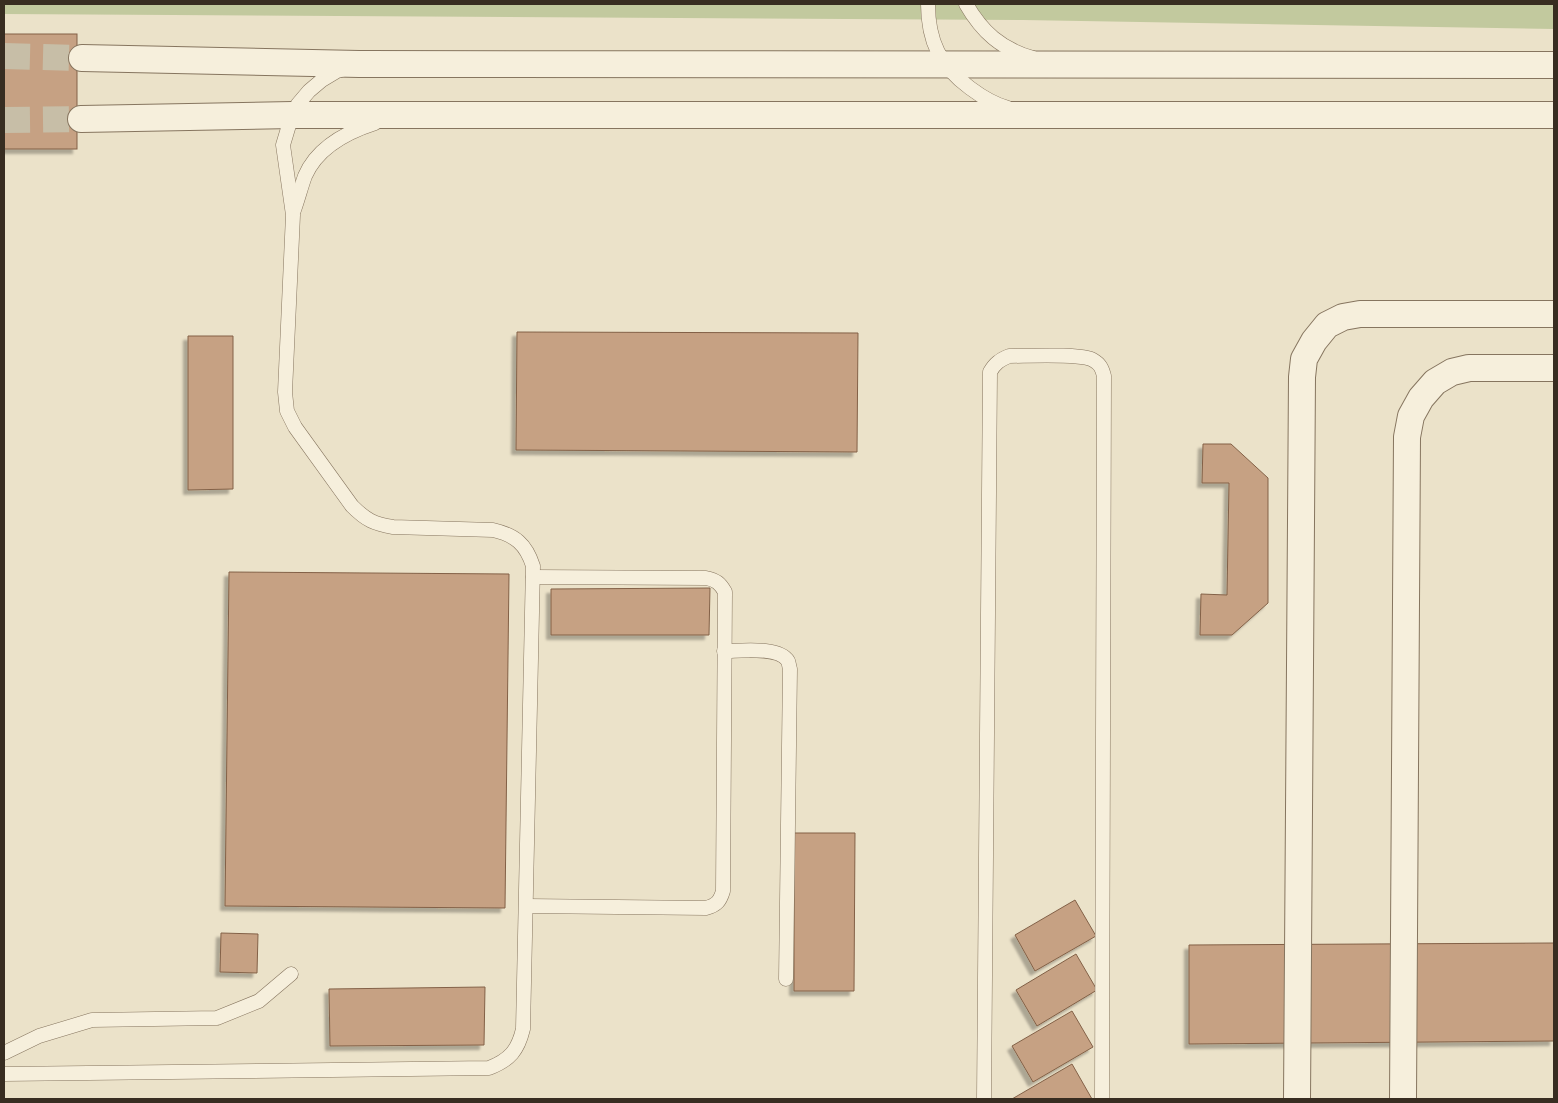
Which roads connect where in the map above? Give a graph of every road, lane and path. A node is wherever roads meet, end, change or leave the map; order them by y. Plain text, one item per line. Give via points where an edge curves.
1 (928, 4) edge
2 (966, 4) edge
3 (82, 58) tunnel mouth
4 (358, 64) junction
5 (945, 64) junction
6 (1056, 64) junction
7 (1554, 65) edge
8 (1033, 114) junction
9 (292, 115) junction
10 (399, 115) junction
11 (1554, 115) edge
12 (81, 119) tunnel mouth
13 (293, 215) junction
14 (1554, 314) edge
15 (1554, 368) edge
16 (533, 578) junction
17 (724, 651) junction
18 (527, 906) junction
19 (291, 974) dead end
20 (786, 979) dead end
21 (4, 1053) edge
22 (4, 1074) edge
23 (984, 1099) edge
24 (1102, 1099) edge
25 (1297, 1099) edge
26 (1403, 1099) edge

1 - 5 lane via 931,34
2 - 6 lane via 990,37 1010,49
3 - 4 street
4 - 5 street
4 - 9 lane via 322,80 309,91
5 - 6 street
5 - 8 lane via 955,77 982,97 995,104
6 - 7 street
8 - 10 street
8 - 11 street
9 - 10 street
9 - 12 street
9 - 13 lane via 283,145
10 - 13 lane via 357,128 333,142 306,174
13 - 16 lane via 285,392 287,411 295,427 363,517 378,525 393,527 508,533 529,555
14 - 25 street via 1360,314 1343,317 1327,325 1304,359
15 - 26 street via 1469,368 1452,372 1435,382 1411,416 1407,437
16 - 17 lane via 714,580 725,592
16 - 18 lane
17 - 18 lane via 723,890 715,906
17 - 20 lane via 769,651 788,660 790,669
18 - 22 lane via 523,1029 513,1054 489,1068
19 - 21 lane via 259,1001 217,1018 92,1020 40,1036
23 - 24 lane via 990,372 994,364 1009,356 1084,356 1097,362 1104,376

